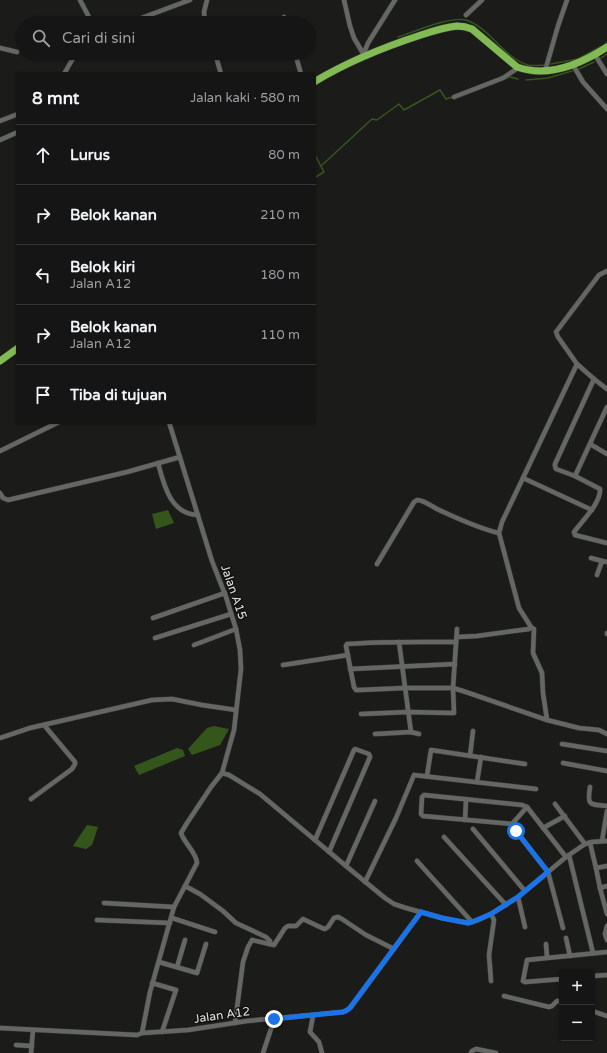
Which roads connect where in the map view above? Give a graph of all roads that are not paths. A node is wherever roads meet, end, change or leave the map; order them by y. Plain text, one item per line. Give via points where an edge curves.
1 (80, 0) edge
2 (190, 0) edge
3 (207, 0) edge
4 (344, 0) edge
5 (395, 0) edge
6 (482, 0) edge
7 (567, 0) edge
8 (466, 15) dead end
9 (88, 16) edge
10 (147, 16) edge
11 (204, 16) edge
12 (607, 47) edge
13 (0, 48) edge
14 (16, 52) edge
15 (364, 55) junction
16 (595, 55) junction
17 (72, 60) edge
18 (217, 60) edge
19 (297, 60) edge
20 (573, 65) junction
21 (518, 66) junction
22 (545, 71) junction
23 (65, 72) edge
24 (220, 72) edge
25 (300, 72) edge
26 (607, 74) edge
27 (316, 81) edge
28 (454, 97) dead end
29 (607, 109) edge
30 (16, 115) edge
31 (0, 122) edge
32 (16, 133) edge
33 (0, 140) edge
34 (607, 271) edge
35 (16, 349) edge
36 (0, 361) edge
37 (577, 364) junction
38 (594, 380) junction
39 (607, 389) edge
40 (607, 408) edge
41 (55, 424) edge
42 (170, 424) edge
43 (590, 444) junction
44 (0, 451) edge
45 (607, 454) edge
46 (180, 457) junction
47 (158, 463) junction
48 (575, 476) junction
49 (523, 478) junction
50 (0, 493) edge
51 (592, 510) junction
52 (198, 515) junction
53 (499, 533) junction
54 (607, 543) edge
55 (591, 558) dead end
56 (605, 561) edge
57 (377, 564) dead end
58 (597, 576) dead end
59 (225, 593) junction
60 (231, 614) junction
61 (153, 618) dead end
62 (531, 627) junction
63 (236, 629) junction
64 (457, 629) dead end
65 (155, 638) dead end
66 (456, 639) junction
67 (399, 642) junction
68 (194, 645) dead end
69 (348, 655) junction
70 (455, 664) junction
71 (283, 665) dead end
72 (402, 666) junction
73 (350, 668) junction
74 (405, 688) junction
75 (453, 688) junction
76 (236, 710) junction
77 (408, 712) junction
78 (361, 714) dead end
79 (547, 720) junction
80 (44, 725) junction
81 (473, 731) dead end
82 (410, 732) junction
83 (375, 734) dead end
84 (419, 734) dead end
85 (607, 734) edge
86 (0, 738) edge
87 (562, 744) dead end
88 (607, 751) edge
89 (470, 756) junction
90 (481, 757) junction
91 (563, 763) dead end
92 (525, 764) dead end
93 (607, 771) edge
94 (222, 773) junction
95 (427, 776) junction
96 (477, 782) junction
97 (590, 787) dead end
98 (536, 789) dead end
99 (31, 799) dead end
100 (466, 800) junction
101 (376, 801) dead end
102 (556, 804) dead end
103 (607, 806) edge
104 (527, 807) junction
105 (607, 811) edge
106 (564, 816) junction
107 (465, 820) junction
108 (512, 824) junction
109 (543, 828) junction
110 (473, 829) dead end
111 (444, 837) dead end
112 (315, 840) junction
113 (605, 841) edge
114 (588, 844) junction
115 (329, 852) junction
116 (567, 856) junction
117 (417, 861) dead end
118 (346, 866) junction
119 (607, 866) edge
120 (596, 868) junction
121 (548, 872) junction
122 (366, 882) junction
123 (185, 886) junction
124 (607, 886) edge
125 (600, 888) junction
126 (525, 891) junction
127 (518, 897) junction
128 (104, 903) dead end
129 (506, 904) junction
130 (174, 906) junction
131 (421, 912) junction
132 (491, 914) junction
133 (607, 914) edge
134 (97, 920) dead end
135 (171, 921) junction
136 (472, 922) junction
137 (607, 926) edge
138 (525, 927) dead end
139 (563, 928) dead end
140 (215, 932) dead end
141 (566, 938) dead end
142 (184, 940) dead end
143 (607, 941) edge
144 (206, 944) dead end
145 (269, 944) junction
146 (546, 944) dead end
147 (394, 949) junction
148 (607, 952) edge
149 (593, 954) junction
150 (570, 956) junction
151 (547, 957) junction
152 (159, 962) junction
153 (177, 967) junction
154 (607, 975) edge
155 (595, 976) edge
156 (559, 979) edge
157 (491, 981) dead end
158 (152, 983) junction
159 (504, 996) dead end
160 (559, 1001) edge
161 (595, 1012) edge
162 (313, 1016) junction
163 (607, 1016) edge
164 (274, 1019) junction
165 (234, 1023) junction
166 (0, 1028) edge
167 (33, 1030) junction
168 (162, 1032) junction
169 (142, 1033) junction
170 (16, 1045) dead end
171 (32, 1046) junction
172 (31, 1053) edge
173 (263, 1053) edge
174 (322, 1053) edge
175 (471, 1053) edge
176 (496, 1053) edge

1 - 9 street
2 - 10 street
3 - 11 street
4 - 15 street via 354,38
5 - 15 street
6 - 8 street
7 - 22 street
12 - 16 highway
13 - 14 street
15 - 21 highway via 442,28 460,26 472,29
15 - 27 highway
16 - 20 highway
16 - 26 street
17 - 23 street
18 - 24 street
19 - 25 street
20 - 22 highway
20 - 29 street via 583,82
21 - 22 highway
21 - 28 street via 503,78
30 - 31 street
32 - 33 street
34 - 37 street via 599,275 556,332
35 - 36 highway
37 - 38 street
37 - 49 street
38 - 39 street
38 - 48 street via 555,464 556,469
40 - 43 street
41 - 44 street
42 - 46 street, Jalan A15
43 - 45 street
43 - 48 street
46 - 47 street
46 - 52 street, Jalan A15
47 - 50 street via 8,500
47 - 52 street via 165,488 174,503 182,511
48 - 51 street via 600,489
49 - 51 street
49 - 53 street
51 - 54 street via 574,534
52 - 59 street, Jalan A15
53 - 57 street via 475,526 417,500
53 - 62 street via 519,608
55 - 56 street
56 - 58 street
59 - 60 street, Jalan A15
59 - 61 street
60 - 63 street, Jalan A15
60 - 65 street
62 - 66 street
62 - 79 street via 534,629 533,653 542,673
63 - 68 street
63 - 76 street, Jalan A15 via 241,669
64 - 66 street
66 - 67 street
66 - 70 street
67 - 69 street via 347,644
67 - 72 street
69 - 71 street
69 - 73 street
70 - 72 street
70 - 75 street
72 - 73 street
72 - 74 street
73 - 74 street via 356,690
74 - 75 street
74 - 77 street
75 - 77 street via 453,713
75 - 79 street
76 - 80 street via 172,699 152,700
76 - 94 street, Jalan A15 via 234,730
77 - 78 street
77 - 82 street
79 - 85 street via 578,728 599,730
80 - 86 street
80 - 99 street via 75,764 72,769
81 - 89 street
82 - 83 street
82 - 84 street
87 - 88 street
89 - 90 street
89 - 95 street via 431,750
90 - 92 street
90 - 96 street
91 - 93 street
94 - 112 street via 260,794
94 - 123 street via 181,833 198,860
95 - 96 street
95 - 122 street via 414,775
96 - 98 street
97 - 103 street via 590,803
100 - 104 street
100 - 107 street
100 - 107 street via 424,795 420,812 422,816
101 - 118 street
102 - 106 street
104 - 108 street
104 - 109 street
105 - 113 street
106 - 109 street
106 - 114 street
107 - 108 street
108 - 121 street
109 - 116 street
110 - 126 street
111 - 129 street
112 - 115 street
112 - 115 street via 354,750 369,754 370,757
113 - 114 street
114 - 116 street
114 - 120 street
115 - 118 street
116 - 121 street
116 - 149 street
117 - 136 street
118 - 122 street
119 - 120 street
120 - 125 street
121 - 126 street
121 - 139 street
122 - 131 street via 394,904
123 - 130 street
123 - 145 street via 200,894 236,923 266,937 270,941
124 - 125 street
125 - 133 street
126 - 127 street
127 - 129 street
127 - 138 street
128 - 130 street
129 - 132 street
130 - 135 street
131 - 136 street
131 - 147 street, Jalan A12
132 - 136 street
132 - 157 street via 494,920 489,955
134 - 135 street
135 - 140 street
135 - 152 street
137 - 143 street
141 - 150 street
142 - 153 street
144 - 153 street via 197,973
145 - 147 street via 275,945 285,928 296,926 303,919 325,929 338,917
145 - 165 street via 252,940 248,947 242,962
146 - 151 street
147 - 162 street, Jalan A12 via 349,1009
148 - 149 street
149 - 150 street
150 - 151 street
151 - 156 street via 527,960 523,981
152 - 153 street
152 - 158 street
154 - 155 street
158 - 168 street via 176,990
158 - 169 street
159 - 160 street via 549,1007
161 - 163 street
162 - 164 street, Jalan A12
162 - 174 street via 310,1032 320,1042
164 - 165 street, Jalan A12
164 - 173 street
165 - 168 street, Jalan A12
166 - 167 street, Jalan A12
167 - 169 street, Jalan A12 via 137,1035
167 - 171 street
168 - 169 street, Jalan A12
170 - 171 street
171 - 172 street
175 - 176 street via 476,1049

